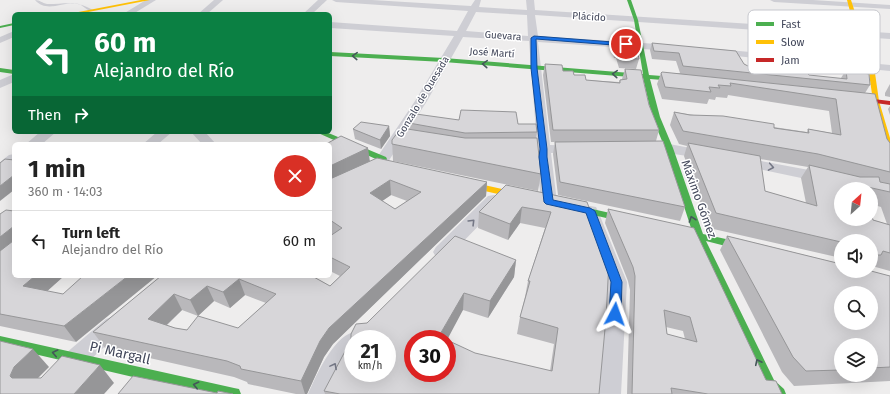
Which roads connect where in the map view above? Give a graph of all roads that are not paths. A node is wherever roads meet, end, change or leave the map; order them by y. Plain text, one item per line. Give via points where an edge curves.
1 (37, 0) edge
2 (148, 0) edge
3 (152, 0) edge
4 (219, 0) edge
5 (324, 0) edge
6 (336, 0) edge
7 (530, 0) edge
8 (629, 0) edge
9 (774, 0) edge
10 (849, 2) edge
11 (476, 5) edge
12 (890, 7) edge
13 (91, 10) junction
14 (80, 12) edge
15 (131, 12) edge
16 (204, 12) edge
17 (309, 12) edge
18 (531, 13) junction
19 (636, 20) junction
20 (12, 24) edge
21 (332, 25) edge
22 (0, 27) edge
23 (748, 27) edge
24 (461, 33) junction
25 (880, 35) edge
26 (890, 36) edge
27 (534, 38) junction
28 (641, 45) junction
29 (681, 49) edge
30 (705, 51) edge
31 (332, 54) edge
32 (748, 55) edge
33 (444, 60) junction
34 (880, 67) edge
35 (534, 68) junction
36 (890, 68) edge
37 (0, 70) edge
38 (12, 72) edge
39 (872, 74) edge
40 (646, 76) junction
41 (12, 78) edge
42 (701, 81) edge
43 (0, 85) edge
44 (838, 96) edge
45 (876, 101) junction
46 (890, 103) edge
47 (46, 134) edge
48 (162, 134) edge
49 (200, 134) edge
50 (324, 134) edge
51 (398, 138) junction
52 (413, 140) edge
53 (36, 142) edge
54 (152, 142) edge
55 (207, 142) edge
56 (645, 148) edge
57 (669, 148) junction
58 (504, 149) edge
59 (544, 149) junction
60 (590, 149) edge
61 (890, 151) edge
62 (381, 162) junction
63 (365, 172) edge
64 (410, 172) edge
65 (448, 180) edge
66 (840, 182) edge
67 (502, 192) junction
68 (542, 201) junction
69 (590, 211) junction
70 (644, 223) edge
71 (659, 227) edge
72 (698, 235) junction
73 (766, 252) edge
74 (428, 266) edge
75 (130, 312) edge
76 (0, 340) edge
77 (344, 350) edge
78 (76, 357) junction
79 (61, 373) edge
80 (234, 394) edge
81 (320, 394) edge
82 (609, 394) edge
83 (779, 394) edge

1 - 13 lane via 46,5 81,3
2 - 13 street
3 - 15 street
4 - 16 street
5 - 17 street
6 - 11 street, Plácido
7 - 18 street
8 - 19 street, Máximo Gómez
9 - 10 street
10 - 12 street
11 - 18 street, Plácido
11 - 24 street, Gonzalo de Quesada
13 - 14 street
18 - 19 street, Plácido
18 - 27 street
19 - 23 street, Plácido
19 - 28 street, Máximo Gómez
20 - 22 street
21 - 24 street, Guevara
24 - 27 street, Guevara
24 - 33 street, Gonzalo de Quesada
25 - 26 street, Plácido
27 - 28 street, Guevara
27 - 35 street
28 - 29 street, Guevara
28 - 40 street, Máximo Gómez
30 - 32 street
33 -> 31 street, José Martí
35 -> 33 street, José Martí
33 - 51 street, Gonzalo de Quesada
34 - 36 street
40 -> 35 street, José Martí
35 - 59 street
37 - 38 street
39 - 45 street
40 - 42 street, José Martí
40 - 57 street, Máximo Gómez via 656,117
41 - 43 street
44 - 45 street
45 - 46 street
45 - 61 street
47 - 53 street
48 - 54 street
49 - 55 street
50 - 62 street
51 - 52 street
51 - 62 street, Gonzalo de Quesada
56 - 57 street
57 -> 66 street
72 -> 57 street, Máximo Gómez
58 - 59 street
59 - 60 street
59 - 68 street
62 - 63 street, Gonzalo de Quesada
62 - 64 street
65 - 67 street
67 - 68 street
74 -> 67 street
68 - 69 street
69 - 70 street
69 - 82 street via 617,282
71 - 72 street
72 - 73 street
83 -> 72 street, Máximo Gómez via 769,384
75 - 78 street
78 -> 76 street, Pi Margall
81 -> 77 street
78 - 79 street
80 -> 78 street, Pi Margall

